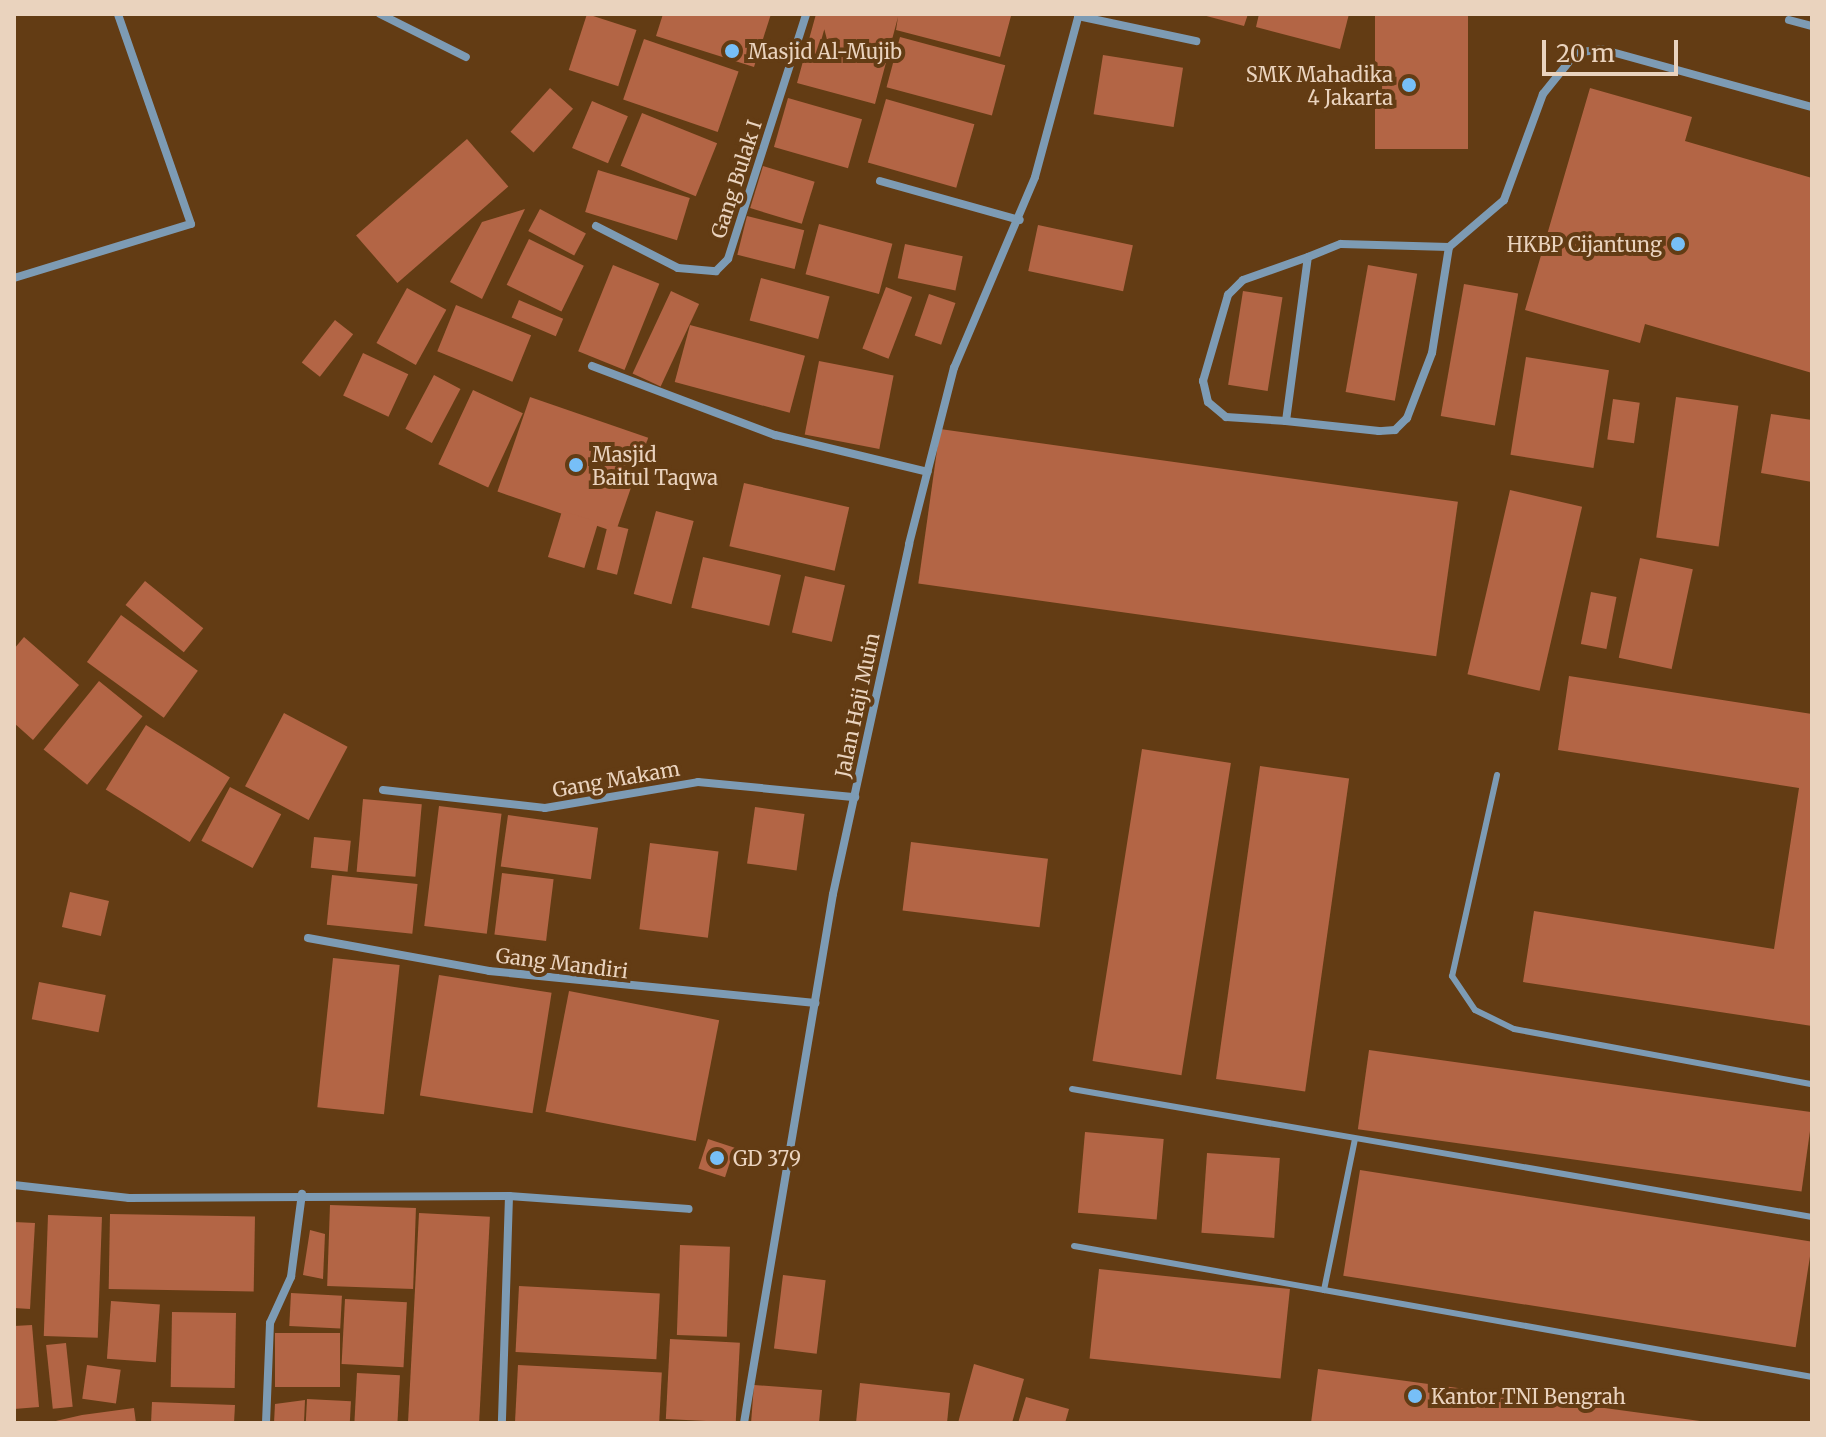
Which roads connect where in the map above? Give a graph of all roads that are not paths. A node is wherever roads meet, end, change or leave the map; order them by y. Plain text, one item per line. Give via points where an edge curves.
1 (118, 14) edge
2 (380, 14) edge
3 (806, 14) edge
4 (1079, 15) edge
5 (1789, 20) dead end
6 (1812, 26) edge
7 (1196, 41) dead end
8 (466, 57) dead end
9 (1812, 107) edge
10 (880, 181) dead end
11 (1020, 220) junction
12 (596, 226) dead end
13 (1449, 247) junction
14 (1308, 257) junction
15 (14, 278) edge
16 (592, 366) dead end
17 (1286, 421) junction
18 (928, 472) junction
19 (1497, 775) dead end
20 (383, 790) dead end
21 (855, 797) junction
22 (308, 938) dead end
23 (815, 1003) junction
24 (1812, 1084) edge
25 (1072, 1089) dead end
26 (1355, 1139) junction
27 (14, 1185) edge
28 (302, 1194) junction
29 (509, 1196) junction
30 (689, 1209) dead end
31 (1812, 1217) edge
32 (1074, 1246) dead end
33 (1324, 1290) junction
34 (1812, 1377) edge
35 (266, 1423) edge
36 (502, 1423) edge
37 (744, 1423) edge

1 - 15 street via 191,224
2 - 8 street
3 - 12 street, Gang Bulak I via 728,259 716,271 678,268
4 - 7 street
4 - 11 street, Jalan Haji Muin
5 - 6 street
9 - 13 street via 1586,49 1564,61 1543,94 1504,200
10 - 11 street
11 - 18 street, Jalan Haji Muin via 954,368
13 - 14 street via 1341,244
13 - 17 street via 1432,353 1407,418 1395,430 1379,431
14 - 17 street
14 - 17 street via 1243,280 1228,295 1203,381 1208,402 1226,417
16 - 18 street via 775,435
18 - 21 street, Jalan Haji Muin
19 - 24 lane via 1452,976 1475,1010 1514,1029
20 - 21 street, Gang Makam via 545,808 698,782
21 - 23 street, Jalan Haji Muin
22 - 23 street, Gang Mandiri via 489,971
23 - 37 street, Jalan Haji Muin
25 - 26 lane
26 - 31 lane
26 - 33 lane
27 - 28 street via 129,1198
28 - 29 street
28 - 35 street via 291,1277 270,1323
29 - 30 street
29 - 36 street
32 - 33 lane
33 - 34 lane

